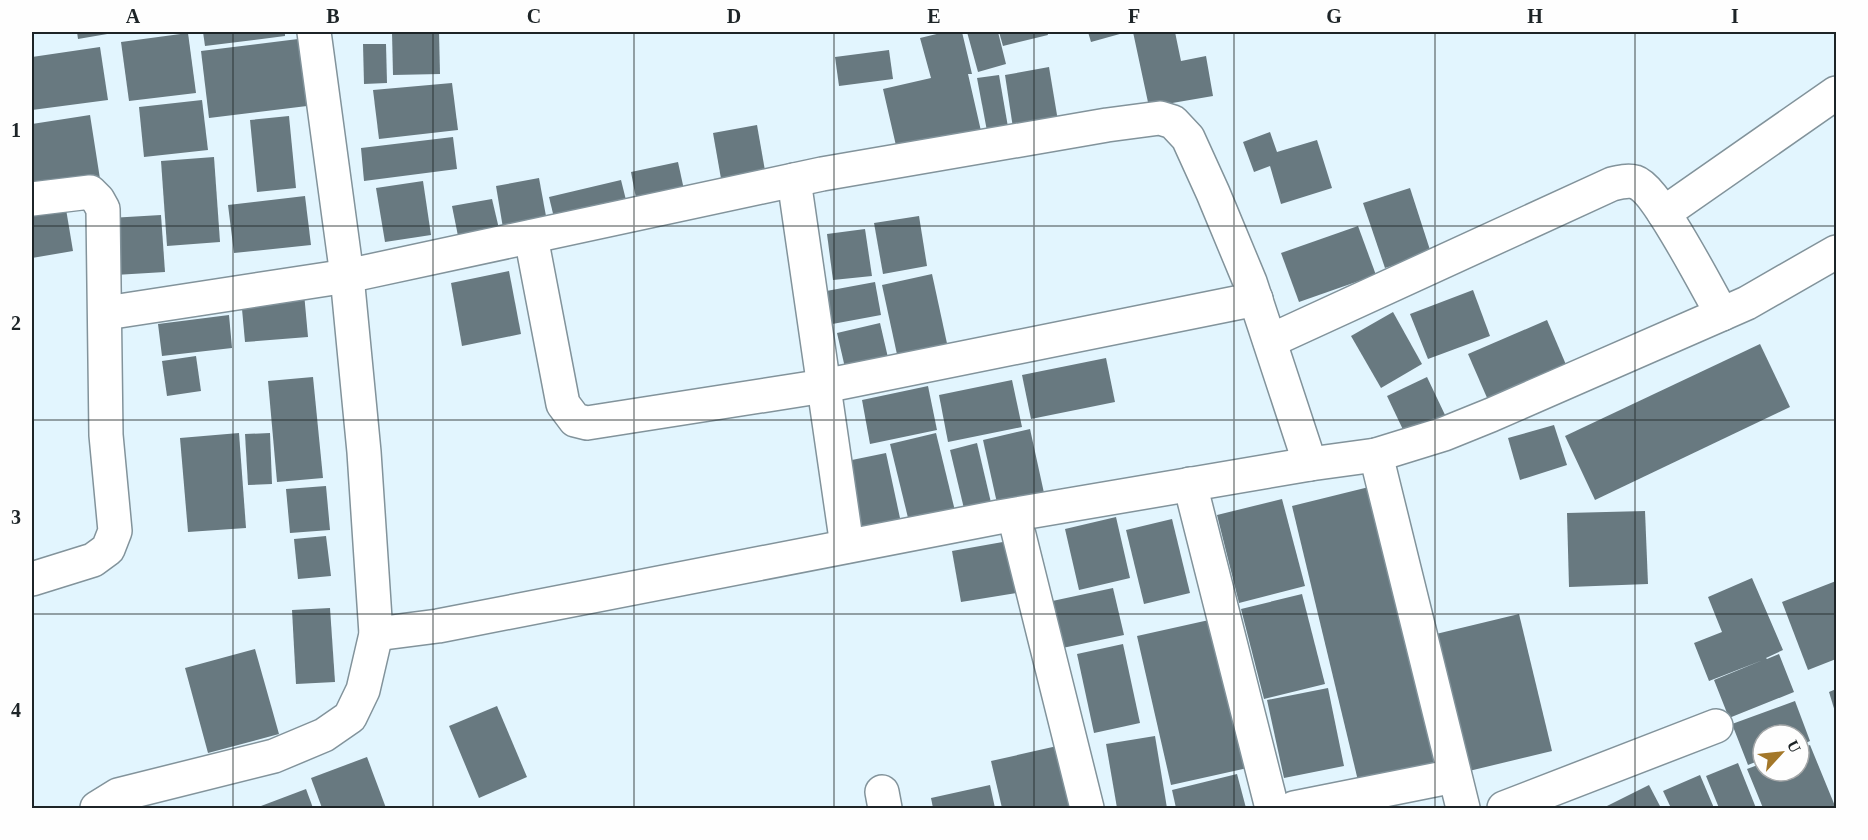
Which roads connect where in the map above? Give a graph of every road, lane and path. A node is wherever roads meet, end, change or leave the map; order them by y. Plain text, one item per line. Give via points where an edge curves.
1 (314, 32) edge
2 (1836, 93) edge
3 (794, 180) junction
4 (32, 199) edge
5 (1664, 213) junction
6 (531, 237) junction
7 (1836, 252) edge
8 (347, 276) junction
9 (1256, 299) junction
10 (106, 313) junction
11 (1722, 314) junction
12 (1270, 341) junction
13 (824, 386) junction
14 (1376, 455) junction
15 (1310, 464) junction
16 (1190, 484) junction
17 (1014, 515) junction
18 (847, 546) junction
19 (32, 579) edge
20 (376, 634) junction
21 (1716, 726) dead end
22 (1454, 776) junction
23 (97, 808) edge
24 (1087, 808) edge
25 (1272, 808) edge
26 (1294, 808) edge
27 (1463, 808) edge
28 (1504, 808) edge

1 - 8 street
2 - 5 street
3 - 6 street
3 - 9 street via 1160,118 1173,122 1188,138
3 - 13 street
4 - 10 street via 90,192 99,200
5 - 11 street
5 - 12 street via 1645,188 1635,182 1612,184
6 - 8 street
6 - 13 street via 563,404 575,420 587,423
7 - 11 street
8 - 10 street
8 - 20 street
9 - 12 street
9 - 13 street
10 - 19 street via 106,435 115,531 108,549 93,560
11 - 14 street via 1491,415
12 - 15 street
13 - 18 street
14 - 15 street
14 - 22 street
15 - 16 street
16 - 17 street
16 - 25 street
17 - 18 street
17 - 24 street
18 - 20 street via 438,626
20 - 23 street via 363,690 350,717 324,735 274,756 118,795
21 - 28 street
22 - 26 street
22 - 27 street

